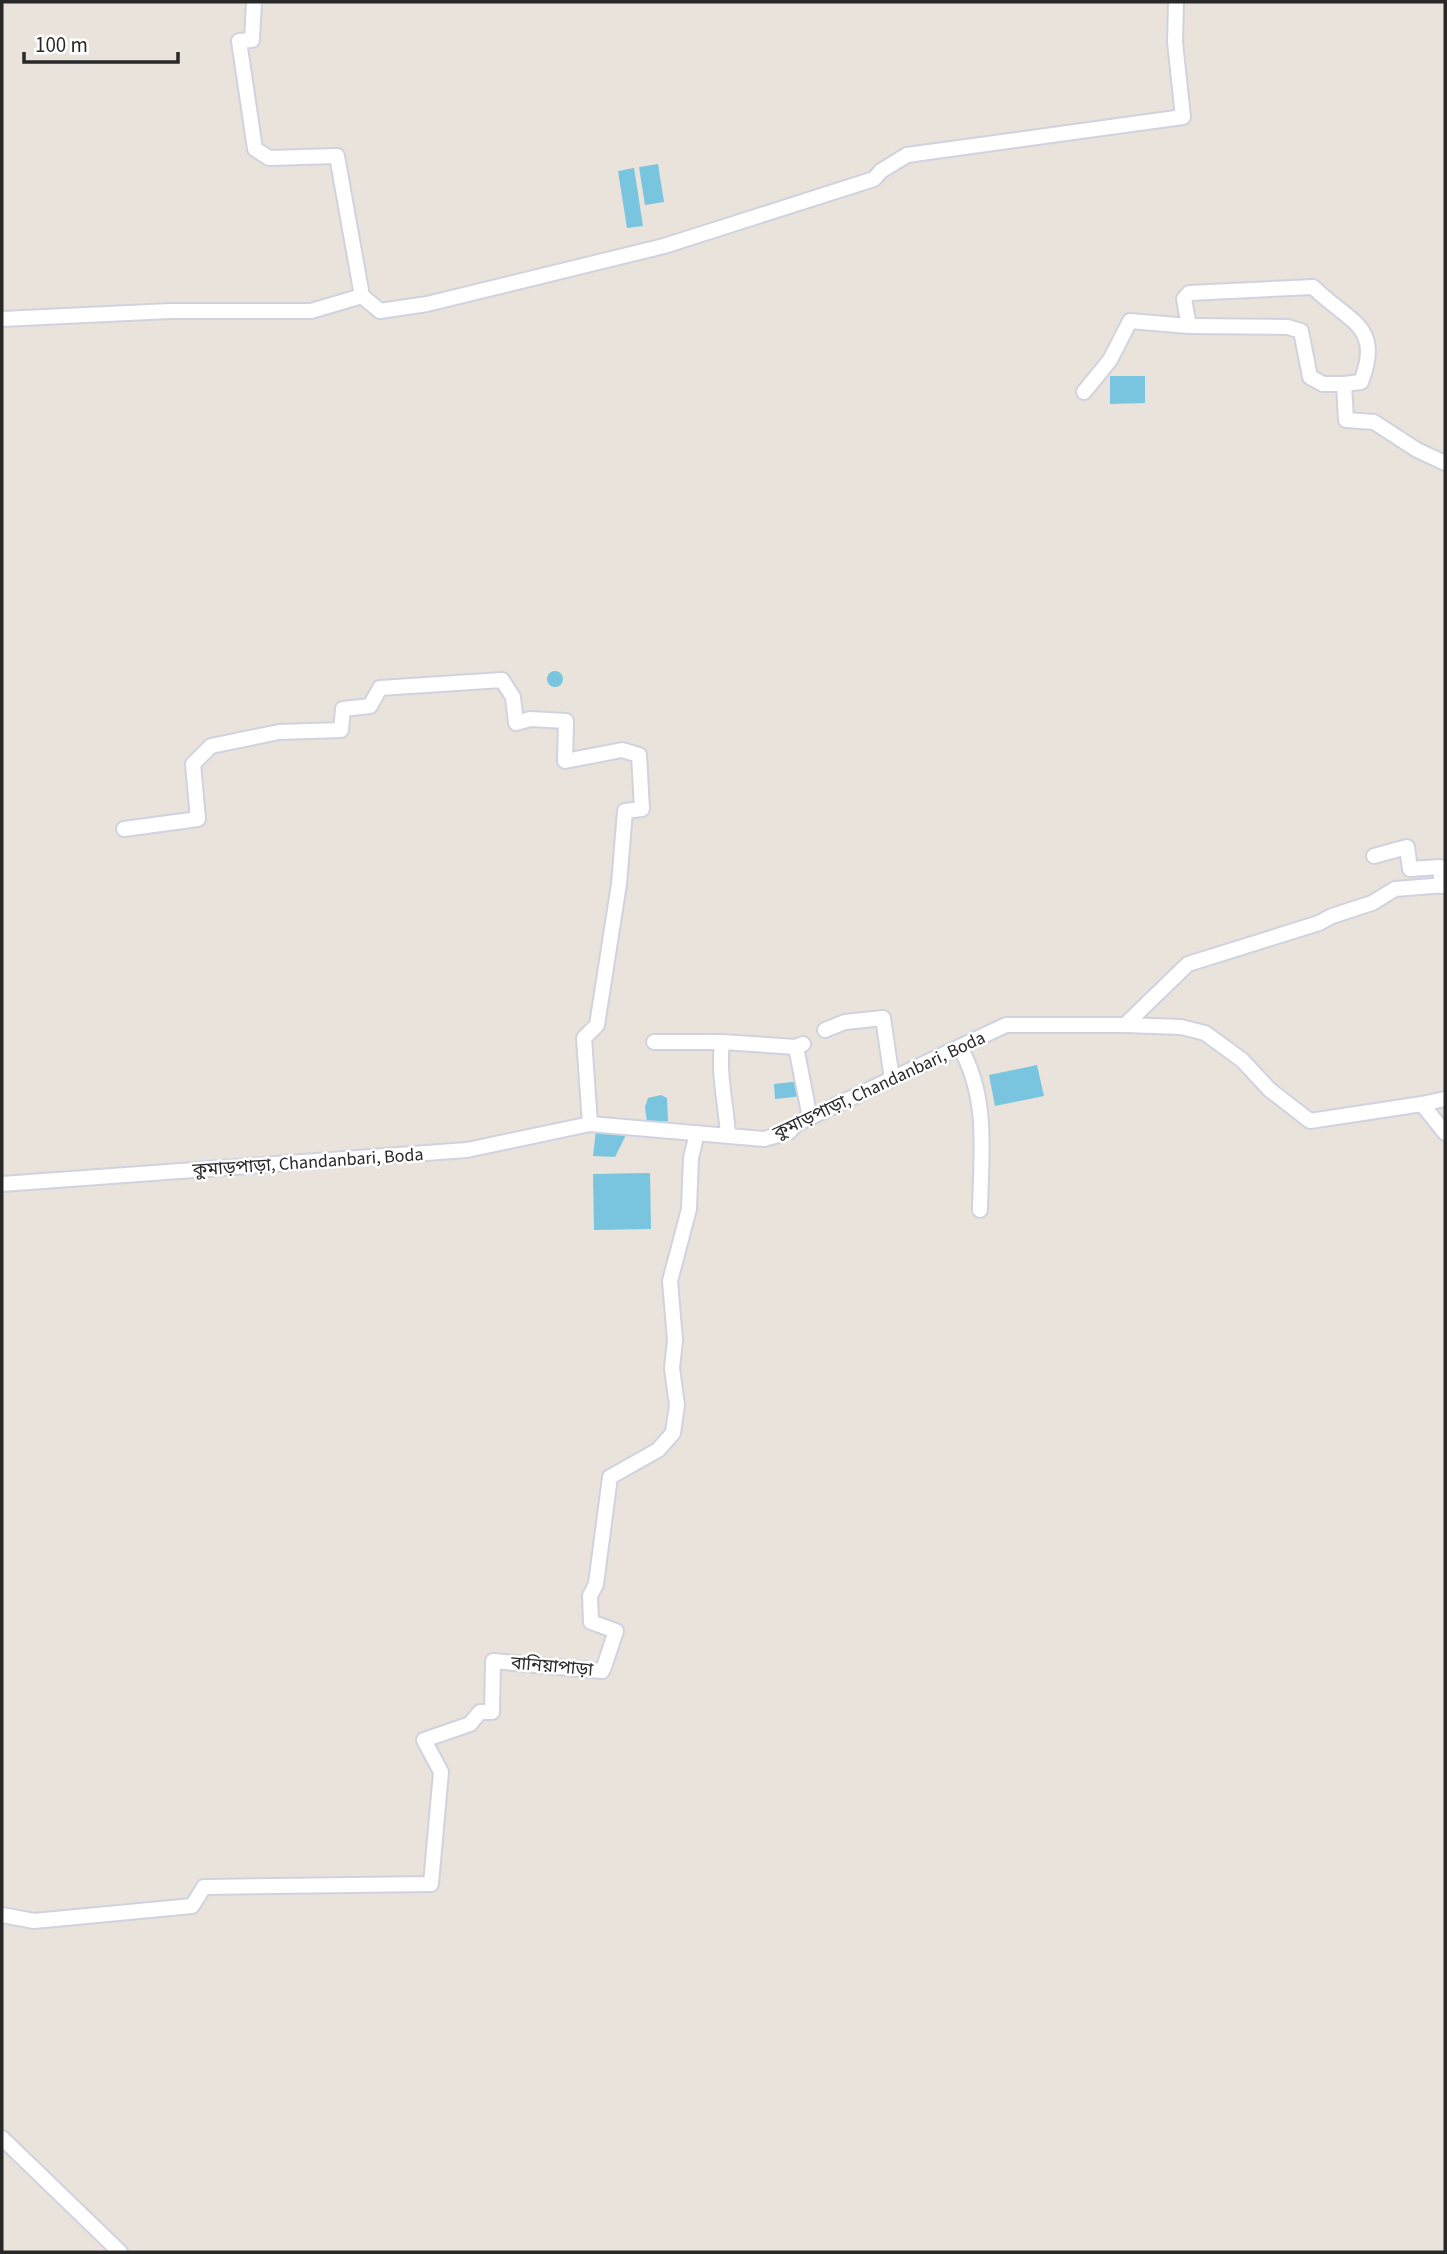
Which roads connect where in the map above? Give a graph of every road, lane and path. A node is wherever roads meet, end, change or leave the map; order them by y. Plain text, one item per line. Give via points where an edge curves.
1 (254, 2) edge
2 (1176, 2) edge
3 (362, 296) junction
4 (2, 319) edge
5 (1189, 326) junction
6 (1344, 384) junction
7 (1084, 392) dead end
8 (1445, 463) edge
9 (124, 829) dead end
10 (1374, 856) dead end
11 (1444, 885) edge
12 (1125, 1025) junction
13 (825, 1030) dead end
14 (654, 1042) dead end
15 (722, 1042) junction
16 (960, 1047) junction
17 (892, 1079) junction
18 (1445, 1099) edge
19 (1422, 1104) junction
20 (810, 1118) junction
21 (590, 1124) junction
22 (697, 1133) junction
23 (1445, 1133) edge
24 (728, 1135) junction
25 (2, 1184) edge
26 (980, 1210) dead end
27 (2, 1915) edge
28 (2, 2138) edge
29 (120, 2252) edge

1 - 3 street via 252,40 239,41 255,149 269,158 337,156
2 - 3 street via 1182,117 907,155 874,179 814,201 664,246 427,304 380,311
3 - 4 street via 311,311
5 - 6 street via 1301,331 1310,377 1323,384
5 - 6 street via 1184,299 1189,293 1314,287 1370,341 1370,360 1362,382
5 - 7 street via 1130,321 1110,360
6 - 8 street via 1346,420 1374,422
9 - 21 street via 198,819 193,764 211,746 279,732 341,730 343,709 370,706 380,688 502,680 513,697 516,723 566,721 565,761 622,750 639,755 642,809 625,811 619,884 597,1025 584,1038
10 - 11 street via 1407,847 1410,869 1440,867
11 - 12 street via 1395,889 1319,923 1188,964
12 - 16 street, কুমাড়পাড়া, Chandanbari, Boda via 1006,1026
12 - 19 street, কুমাড়পাড়া, Chandanbari, Boda via 1181,1027 1205,1033 1242,1059 1274,1093 1310,1121
13 - 17 street via 845,1021 883,1018
14 - 15 street
15 - 20 street via 800,1045
15 - 24 street via 719,1068
16 - 17 street, কুমাড়পাড়া, Chandanbari, Boda
16 - 26 street via 975,1077 983,1117
17 - 20 street, কুমাড়পাড়া, Chandanbari, Boda
18 - 19 street, কুমাড়পাড়া, Chandanbari, Boda
19 - 23 street
20 - 24 street, কুমাড়পাড়া, Chandanbari, Boda via 789,1132 764,1139
21 - 22 street, কুমাড়পাড়া, Chandanbari, Boda
21 - 25 street, কুমাড়পাড়া, Chandanbari, Boda via 467,1150
22 - 24 street, কুমাড়পাড়া, Chandanbari, Boda
22 - 27 street, বানিয়াপাড়া via 689,1209 670,1281 677,1405 673,1433 658,1450 610,1477 596,1584 590,1596 591,1622 616,1630 604,1667 602,1671 493,1661 492,1712 480,1712 470,1724 424,1740 441,1772 431,1884 204,1887 192,1906 34,1920
28 - 29 street

